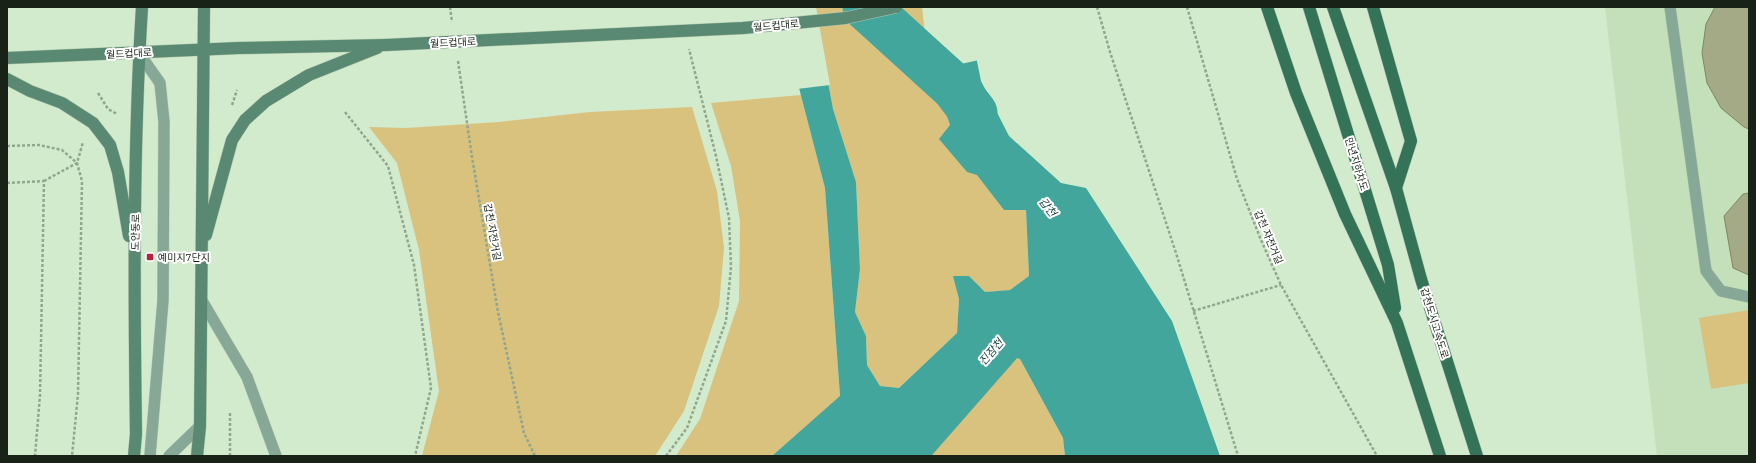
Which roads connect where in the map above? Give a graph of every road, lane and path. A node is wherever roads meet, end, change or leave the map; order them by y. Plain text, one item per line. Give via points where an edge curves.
1 (142, 7) edge
2 (204, 7) edge
3 (450, 7) edge
4 (896, 7) edge
5 (1098, 7) edge
6 (1187, 7) edge
7 (1267, 7) edge
8 (1309, 7) edge
9 (1333, 7) edge
10 (1373, 7) edge
11 (1670, 7) edge
12 (452, 23) dead end
13 (687, 43) dead end
14 (386, 45) junction
15 (203, 50) junction
16 (139, 53) junction
17 (457, 54) dead end
18 (7, 58) edge
19 (7, 79) edge
20 (237, 90) dead end
21 (98, 94) dead end
22 (231, 108) dead end
23 (345, 112) dead end
24 (122, 118) dead end
25 (85, 136) dead end
26 (7, 146) edge
27 (77, 163) junction
28 (44, 182) junction
29 (7, 183) edge
30 (1396, 188) junction
31 (201, 251) junction
32 (134, 264) junction
33 (1281, 285) junction
34 (1749, 297) edge
35 (201, 298) junction
36 (1193, 312) junction
37 (1397, 323) junction
38 (230, 413) dead end
39 (200, 426) junction
40 (35, 456) edge
41 (72, 456) edge
42 (134, 456) edge
43 (150, 456) edge
44 (169, 456) edge
45 (198, 456) edge
46 (230, 456) edge
47 (276, 456) edge
48 (415, 456) edge
49 (535, 456) edge
50 (666, 456) edge
51 (1238, 456) edge
52 (1377, 456) edge
53 (1440, 456) edge
54 (1477, 456) edge

1 - 16 street, 도안동로
2 - 15 street
3 - 12 path
4 - 14 street, 월드컵대로, bridge via 846,18 743,28
5 - 36 path
6 - 33 path, 갑천 자전거길 via 1237,179
7 - 37 main road via 1296,93 1340,199
8 - 37 main road, 만년지하차도 via 1388,265
9 - 30 main road
10 - 30 main road via 1410,141
11 - 34 lane via 1706,271 1721,291
13 - 50 path via 729,218 731,267 726,321 687,428
14 - 15 street, 월드컵대로
14 - 31 street via 309,75 266,101 245,120 232,140
15 - 16 street, 월드컵대로
15 - 31 street
16 - 18 street, 월드컵대로
16 - 32 street, 도안동로
16 - 43 lane via 160,83 164,122 164,300
17 - 49 path, 갑천 자전거길 via 498,312 524,433
19 - 32 street via 62,103 93,123 110,145 118,172
20 - 22 path
21 - 24 path via 108,109
23 - 48 path via 388,166 414,265 431,388
25 - 27 path
26 - 27 path via 39,145 62,150
27 - 28 path
27 - 41 path via 82,189 78,394
28 - 29 path
28 - 40 path via 40,395
30 - 54 main road, 갑천도시고속도로 via 1421,279
31 - 35 street
32 - 42 street, 도안동로
33 - 36 path
33 - 52 path, 갑천 자전거길
35 - 39 street
35 - 47 lane via 247,377
36 - 51 path
37 - 53 main road
38 - 46 path
39 - 44 lane
39 - 45 street

